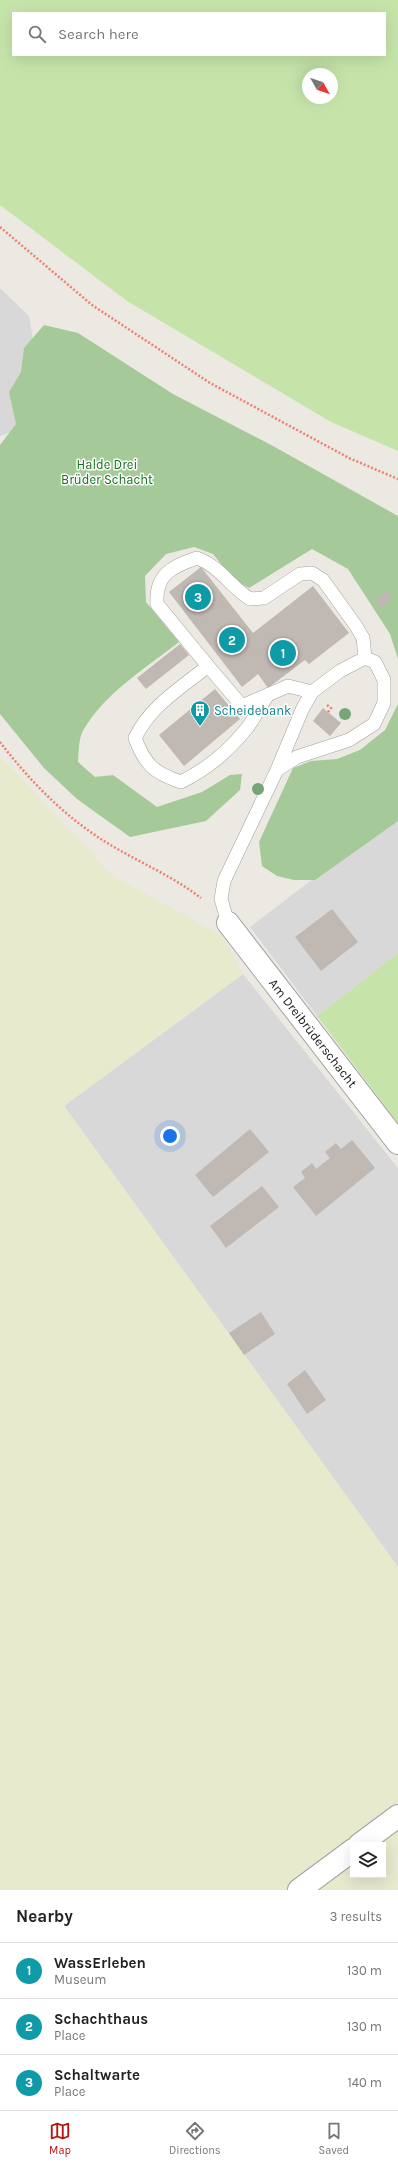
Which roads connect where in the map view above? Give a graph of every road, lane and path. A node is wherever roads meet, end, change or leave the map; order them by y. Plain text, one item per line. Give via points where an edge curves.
1 (0, 226) edge
2 (398, 479) edge
3 (364, 658) junction
4 (208, 666) junction
5 (312, 692) junction
6 (269, 694) junction
7 (330, 708) dead end
8 (328, 712) dead end
9 (0, 742) edge
10 (277, 770) junction
11 (228, 923) junction
12 (398, 1143) edge
13 (398, 1816) edge
14 (363, 1842) edge
15 (350, 1852) edge
16 (299, 1890) edge

1 - 2 path via 92,304 210,383 349,458
3 - 4 lane via 362,638 356,626 323,580 312,573 300,574 264,598 250,599 235,589 211,563 197,558 166,572 156,590 157,604
3 - 5 lane, Am Dreibrüderschacht
3 - 10 lane via 375,662 384,680 384,703 374,724 349,740 297,757
4 - 6 lane via 237,708
4 - 6 lane via 152,710 135,738 143,759 164,776 181,782 201,772 248,727
5 - 6 lane via 288,686
5 - 10 lane, Am Dreibrüderschacht
7 - 8 path
9 - 11 path via 53,801 102,840 178,881
10 - 11 lane, Am Dreibrüderschacht via 224,882 221,899
11 - 12 street, Am Dreibrüderschacht
13 - 14 street
15 - 16 street

